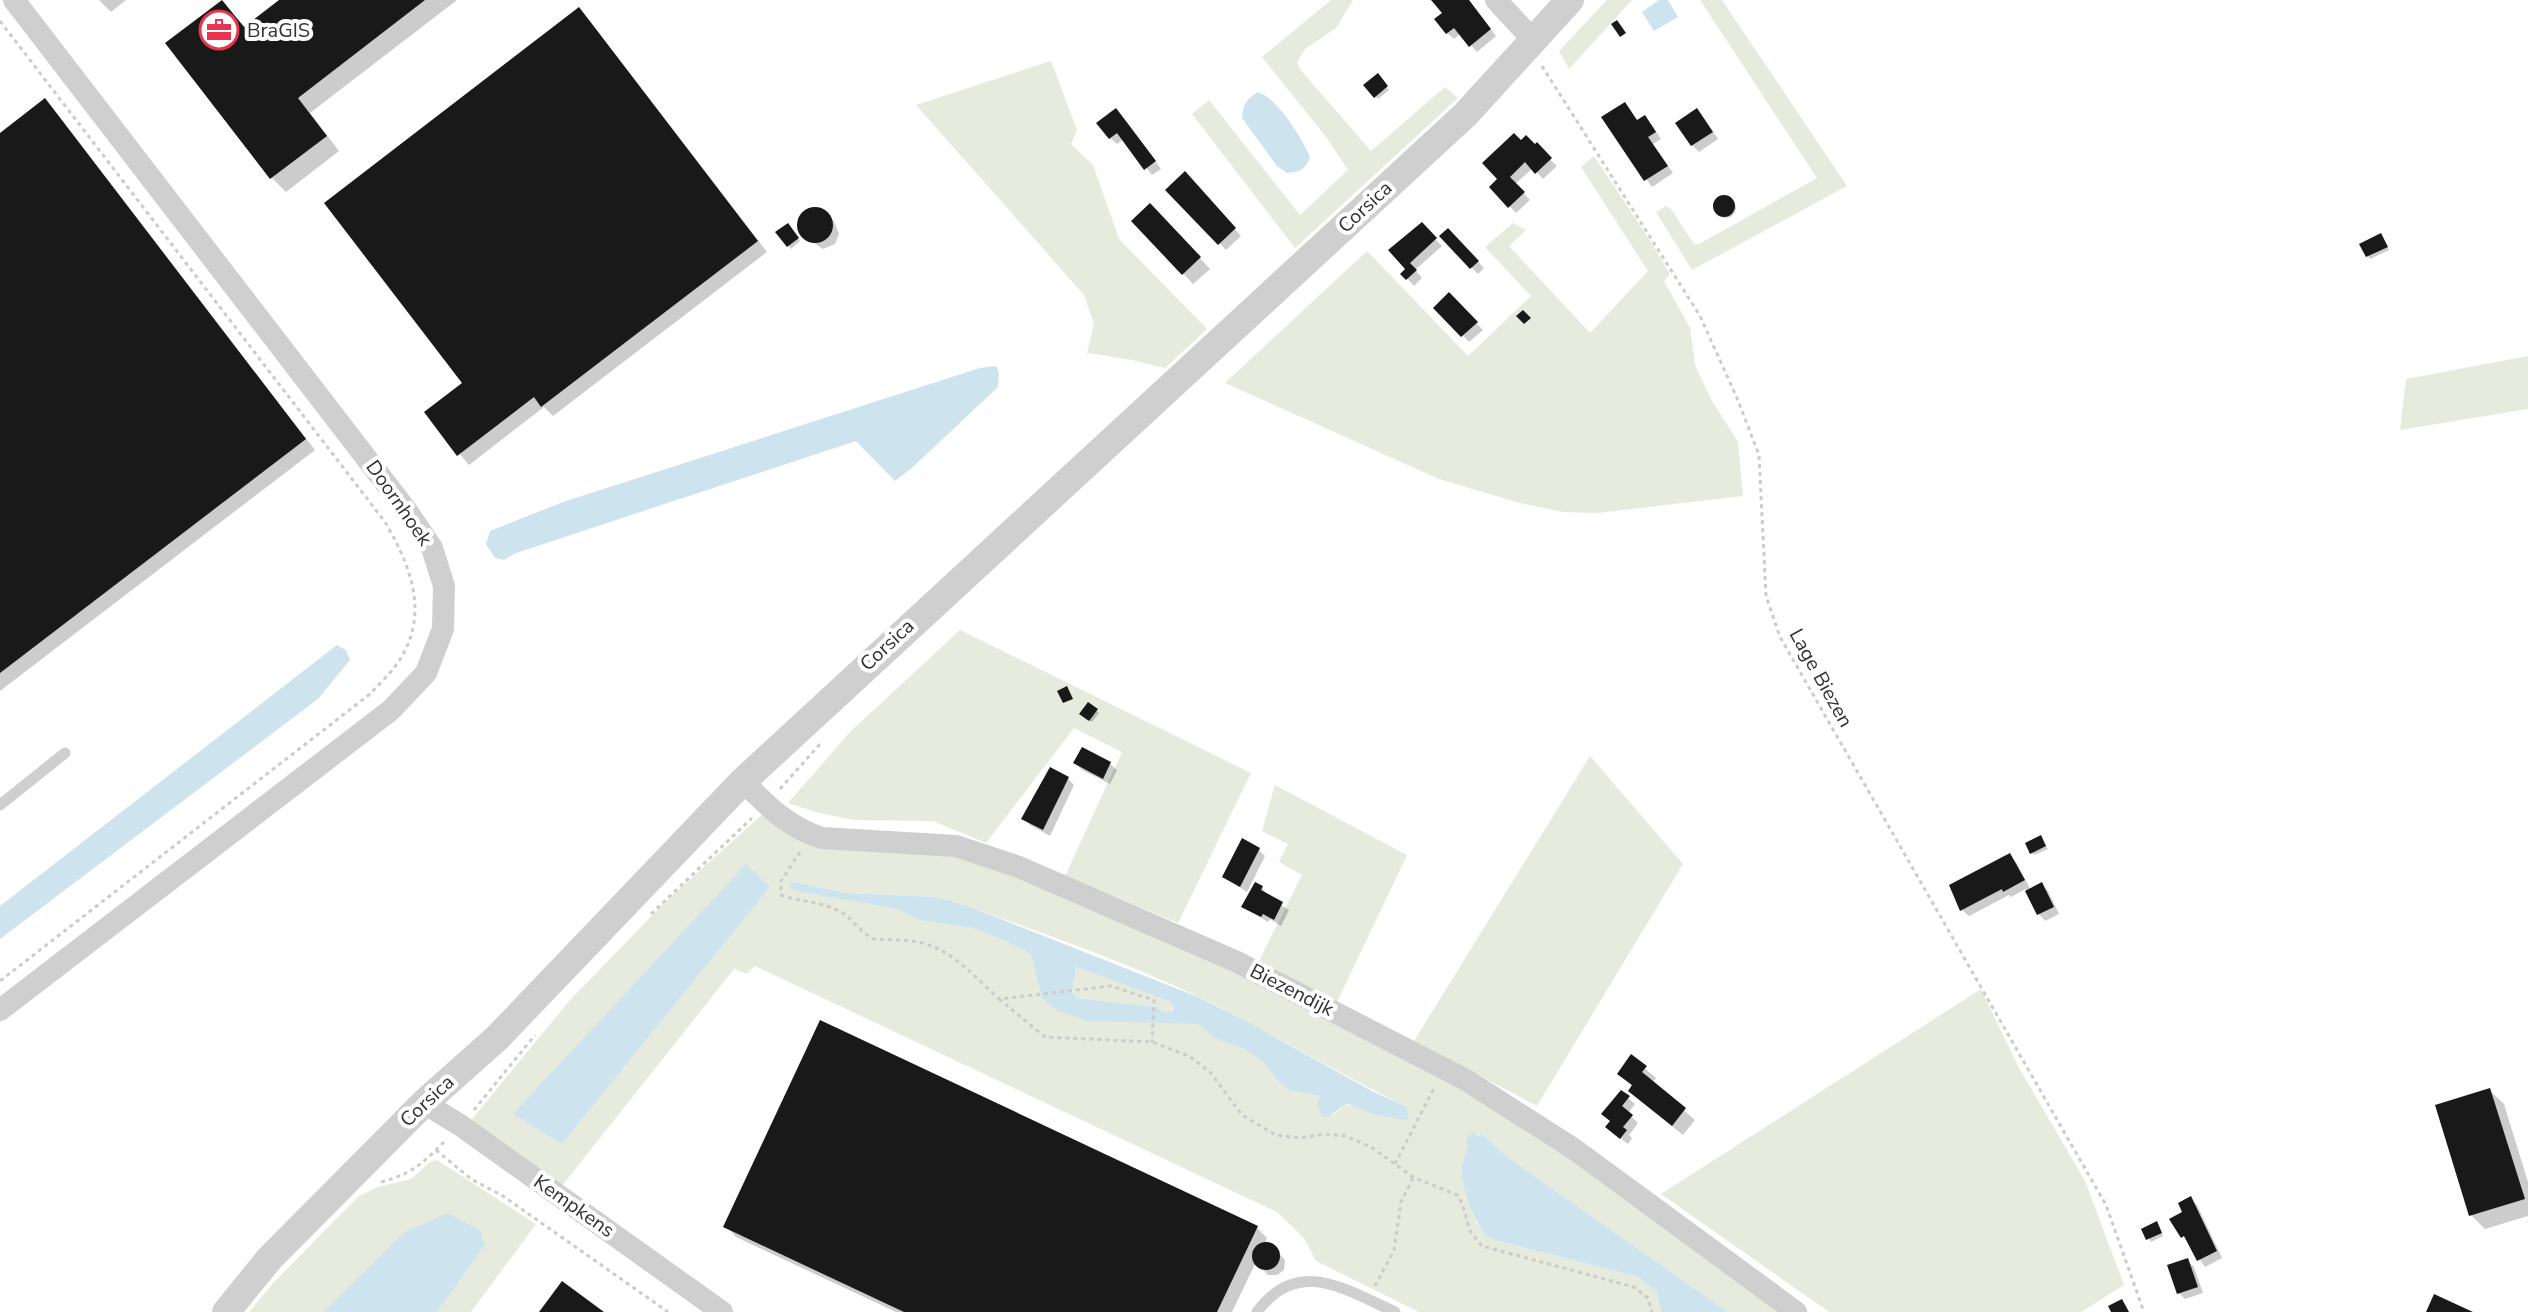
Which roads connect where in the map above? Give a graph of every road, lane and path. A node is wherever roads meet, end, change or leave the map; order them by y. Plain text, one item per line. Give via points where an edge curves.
1 (14, 0) edge
2 (1496, 0) edge
3 (1570, 0) edge
4 (0, 21) edge
5 (1534, 41) junction
6 (65, 753) dead end
7 (743, 781) junction
8 (0, 805) edge
9 (796, 859) dead end
10 (0, 981) edge
11 (999, 999) junction
12 (0, 1010) edge
13 (1152, 1042) junction
14 (1440, 1076) dead end
15 (424, 1103) junction
16 (436, 1150) dead end
17 (1395, 1164) junction
18 (1413, 1177) junction
19 (1367, 1300) junction
20 (226, 1312) edge
21 (668, 1312) edge
22 (722, 1312) edge
23 (1257, 1312) edge
24 (1395, 1312) edge
25 (1652, 1312) edge
26 (1796, 1312) edge
27 (2144, 1312) edge

1 - 12 street, Doornhoek via 407,511 432,548 444,586 443,629 426,673 391,710
2 - 5 street
3 - 5 street, Corsica
4 - 10 path, Doornhoek via 385,522 404,553 416,603 402,657 370,694
5 - 7 street, Corsica via 1465,115
5 - 27 path, Lage Biezen via 1541,64 1700,316 1737,398 1759,455 1766,596 1780,637 2106,1205
6 - 8 lane
7 - 15 street, Corsica via 497,1038
7 - 26 street, Biezendijk via 766,805 807,833 956,846 1019,867 1235,961 1466,1080 1574,1149
9 - 11 path via 781,881 781,895 848,915 867,937 938,948
11 - 13 path via 1045,1037
11 - 13 path via 1111,986 1154,1000
13 - 17 path via 1200,1062 1257,1126 1299,1138 1345,1136
14 - 17 path
15 - 20 street, Corsica via 270,1258
15 - 22 street, Kempkens
16 - 21 path, Kempkens
17 - 18 path
18 - 19 path via 1401,1202 1394,1250
18 - 25 path via 1457,1195 1470,1231 1482,1246 1634,1287 1648,1298
19 - 23 lane via 1329,1282 1308,1280 1271,1296
19 - 24 lane

